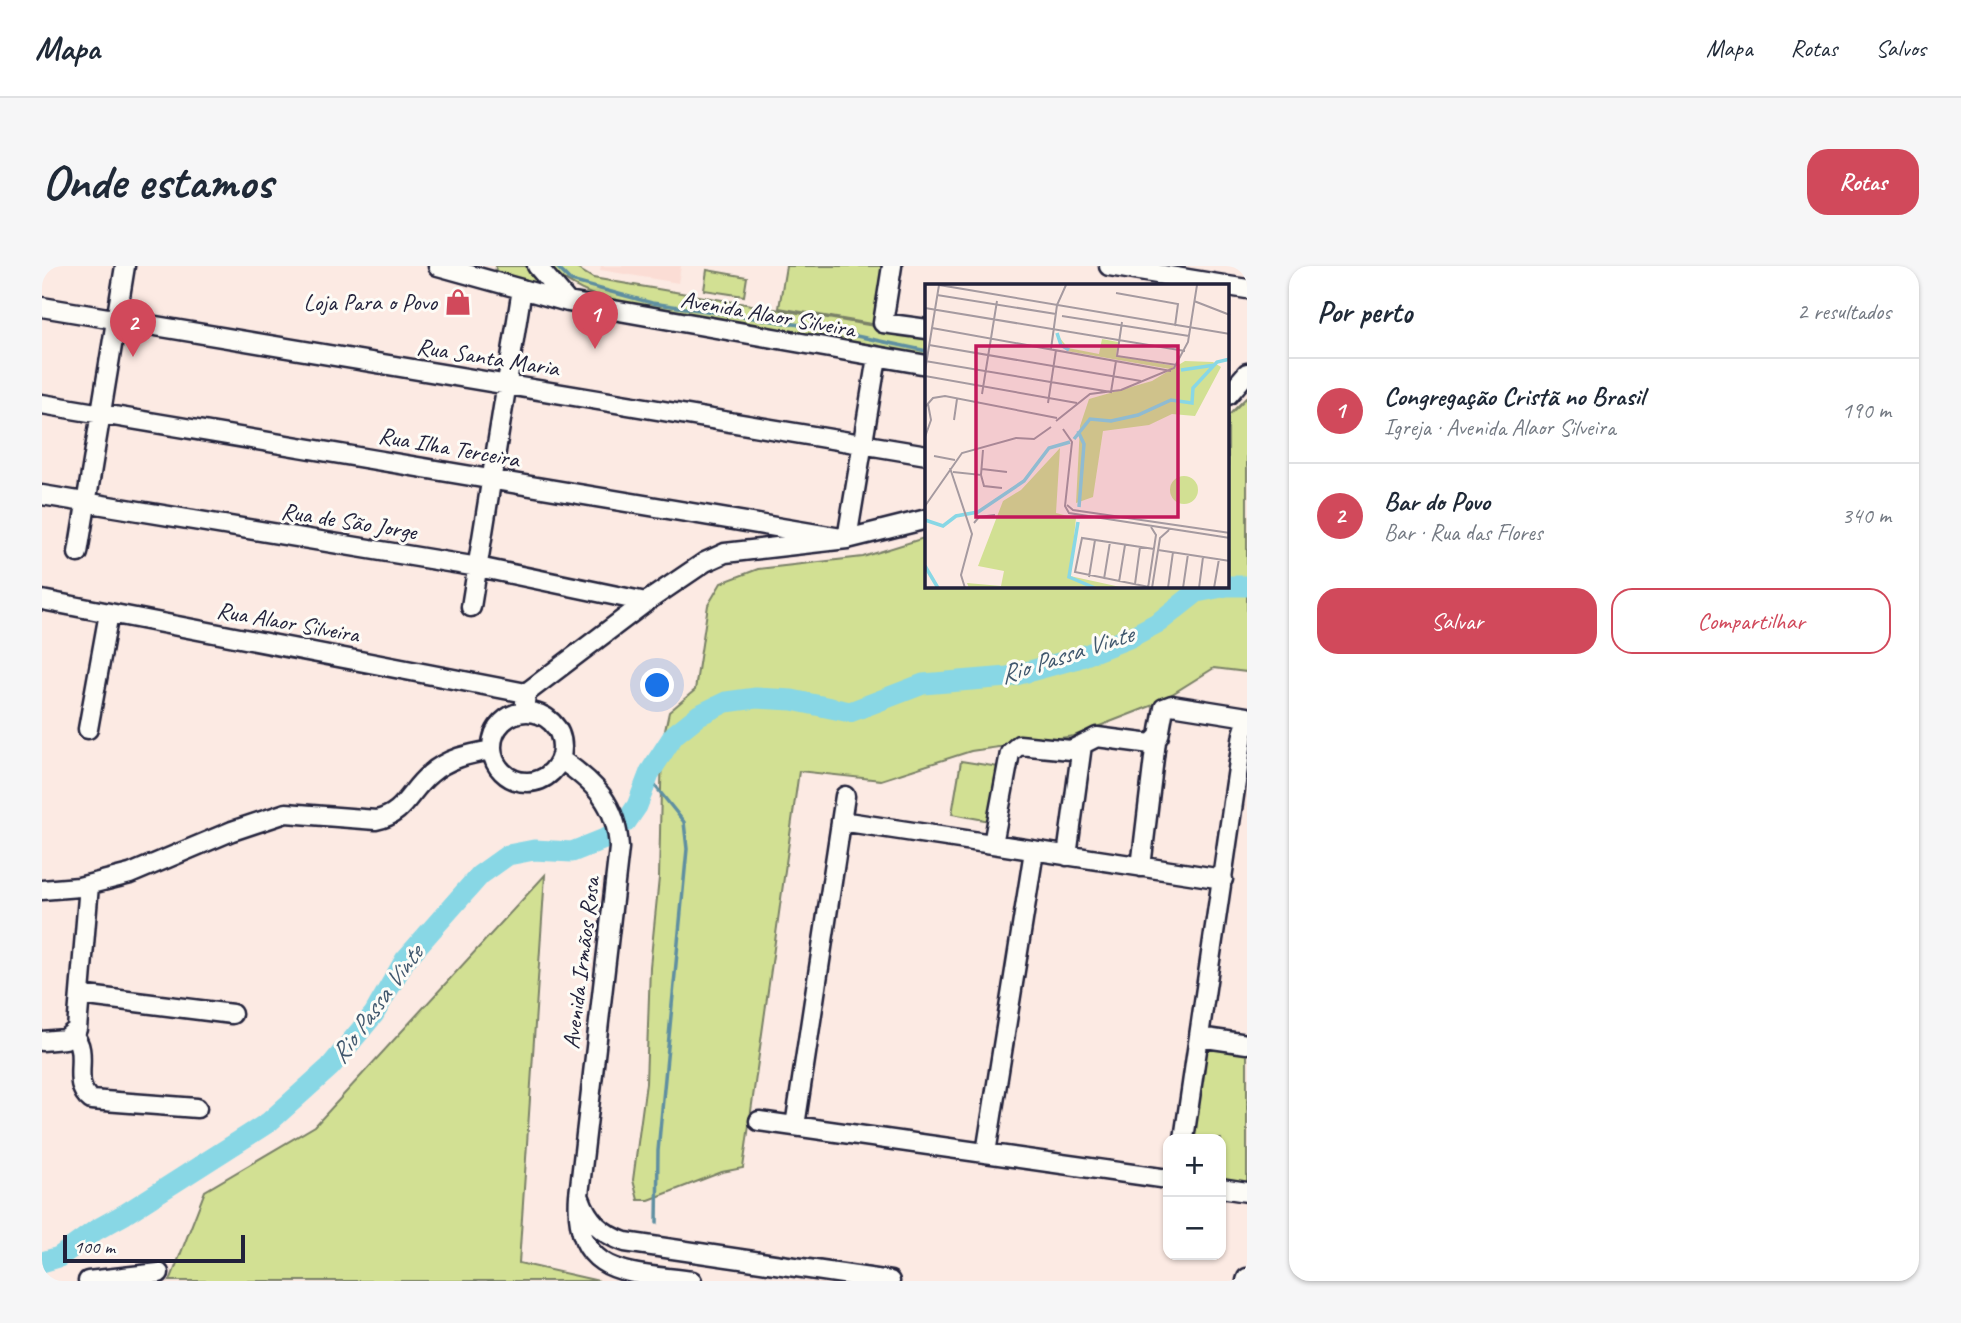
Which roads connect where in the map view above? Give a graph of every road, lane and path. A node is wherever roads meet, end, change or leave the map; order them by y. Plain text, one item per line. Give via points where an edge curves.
1 (125, 266) edge
2 (438, 266) edge
3 (537, 266) edge
4 (892, 266) edge
5 (1109, 266) edge
6 (493, 273) edge
7 (1214, 284) edge
8 (522, 289) junction
9 (568, 302) junction
10 (42, 307) edge
11 (116, 320) junction
12 (925, 329) edge
13 (877, 357) junction
14 (925, 365) edge
15 (1239, 376) edge
16 (507, 385) junction
17 (1230, 392) edge
18 (42, 404) edge
19 (101, 414) junction
20 (863, 444) junction
21 (925, 455) edge
22 (492, 479) junction
23 (42, 495) edge
24 (86, 503) junction
25 (925, 520) edge
26 (847, 539) junction
27 (78, 553) dead end
28 (478, 567) junction
29 (42, 600) edge
30 (646, 602) junction
31 (471, 607) dead end
32 (109, 614) junction
33 (526, 693) junction
34 (524, 712) junction
35 (1247, 717) edge
36 (1247, 722) edge
37 (88, 729) dead end
38 (1156, 741) junction
39 (1082, 745) junction
40 (492, 750) junction
41 (561, 759) junction
42 (845, 796) dead end
43 (841, 821) junction
44 (993, 844) junction
45 (1034, 850) junction
46 (1067, 856) junction
47 (1141, 867) junction
48 (1223, 879) junction
49 (89, 885) junction
50 (42, 890) edge
51 (80, 995) junction
52 (232, 1014) dead end
53 (74, 1034) junction
54 (1199, 1037) junction
55 (42, 1041) edge
56 (1247, 1044) edge
57 (197, 1108) dead end
58 (759, 1121) dead end
59 (795, 1126) junction
60 (1185, 1134) edge
61 (986, 1153) junction
62 (1163, 1178) edge
63 (1226, 1189) edge
64 (1247, 1192) edge
65 (579, 1195) junction
66 (648, 1246) junction
67 (735, 1258) junction
68 (607, 1264) junction
69 (159, 1273) dead end
70 (685, 1280) edge
71 (88, 1281) edge
72 (890, 1281) edge

1 - 11 street
2 - 6 street, Avenida Alaor Silveira
3 - 9 street
4 - 12 street, Avenida Alaor Silveira via 883,323
5 - 7 street
6 - 8 street, Avenida Alaor Silveira
8 - 9 street, Avenida Alaor Silveira
8 - 16 street
9 - 13 street, Avenida Alaor Silveira
10 - 11 street, Rua Santa Maria
11 - 16 street, Rua Santa Maria
11 - 19 street
13 - 14 street, Avenida Alaor Silveira
13 - 20 street
15 - 17 street
16 - 20 street, Rua Santa Maria
16 - 22 street
18 - 19 street, Rua Ilha Terceira
19 - 22 street, Rua Ilha Terceira
19 - 24 street
20 - 21 street, Rua Santa Maria
20 - 26 street
22 - 26 street, Rua Ilha Terceira
22 - 28 street
23 - 24 street, Rua de São Jorge
24 - 27 street
24 - 28 street, Rua de São Jorge
25 - 26 street
26 - 30 street via 725,553
28 - 30 street, Rua de São Jorge
28 - 31 street
29 - 32 street, Rua Alaor Silveira
30 - 33 street
32 - 33 street, Rua Alaor Silveira
32 - 37 street
33 - 34 street
34 - 40 street via 500,724
34 - 41 street via 545,716 555,726 562,738
35 - 38 street via 1172,705 1163,712
36 - 48 street
38 - 39 street via 1145,744 1092,737
38 - 47 street
39 - 44 street via 1071,750 1024,744 1014,748
39 - 46 street
40 - 41 street via 500,770 526,782 547,776
40 - 49 street via 464,755 429,774 390,817 376,820 286,813 130,874
41 - 65 street, Avenida Irmãos Rosa via 603,794 617,825 619,848
42 - 43 street
43 - 44 street
43 - 59 street
44 - 45 street
45 - 46 street
45 - 61 street
46 - 47 street
47 - 48 street
48 - 54 street
49 - 50 street
49 - 51 street
51 - 52 street
51 - 53 street
53 - 55 street
53 - 57 street via 81,1048 82,1088 91,1100
54 - 56 street
54 - 60 street
58 - 59 street
59 - 61 street
61 - 62 street
63 - 64 street
65 - 66 street via 585,1212 601,1231
65 - 68 street, Avenida Irmãos Rosa via 583,1243
66 - 67 street
66 - 68 street via 659,1255 656,1265
67 - 70 street via 714,1263 677,1259 672,1270
67 - 72 street
68 - 70 street
69 - 71 street

